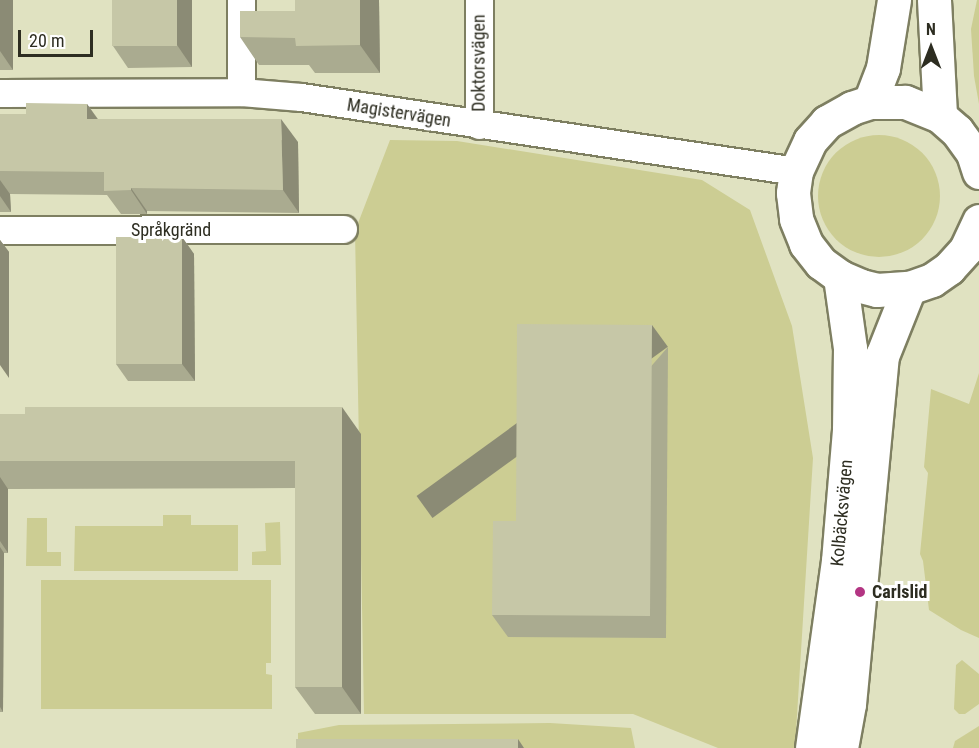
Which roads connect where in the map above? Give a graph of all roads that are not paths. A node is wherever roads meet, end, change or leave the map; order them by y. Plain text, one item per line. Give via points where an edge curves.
1 (241, 0) edge
2 (479, 0) edge
3 (894, 0) edge
4 (934, 0) edge
5 (241, 92) junction
6 (0, 93) edge
7 (870, 102) junction
8 (940, 116) junction
9 (478, 125) junction
10 (796, 171) junction
11 (979, 172) edge
12 (979, 221) edge
13 (343, 229) dead end
14 (0, 230) edge
15 (840, 277) junction
16 (909, 288) junction
17 (812, 748) edge
18 (841, 748) edge

1 - 5 street
2 - 9 street, Doktorsvägen
3 - 7 highway via 883,68
4 - 8 highway
5 - 6 street, Magistervägen
5 - 9 street, Magistervägen via 301,97
7 - 8 highway via 905,102
7 - 10 highway via 827,122 810,141
8 - 11 highway via 973,153
9 - 10 street, Magistervägen
10 - 15 highway via 796,219 806,244 821,263
12 - 16 highway via 966,249 949,268 932,280
13 - 14 street, Språkgränd
15 - 16 highway via 877,290
15 - 17 highway, Kolbäcksvägen via 850,348 849,430 838,561
16 - 18 highway, Kolbäcksvägen via 882,356

